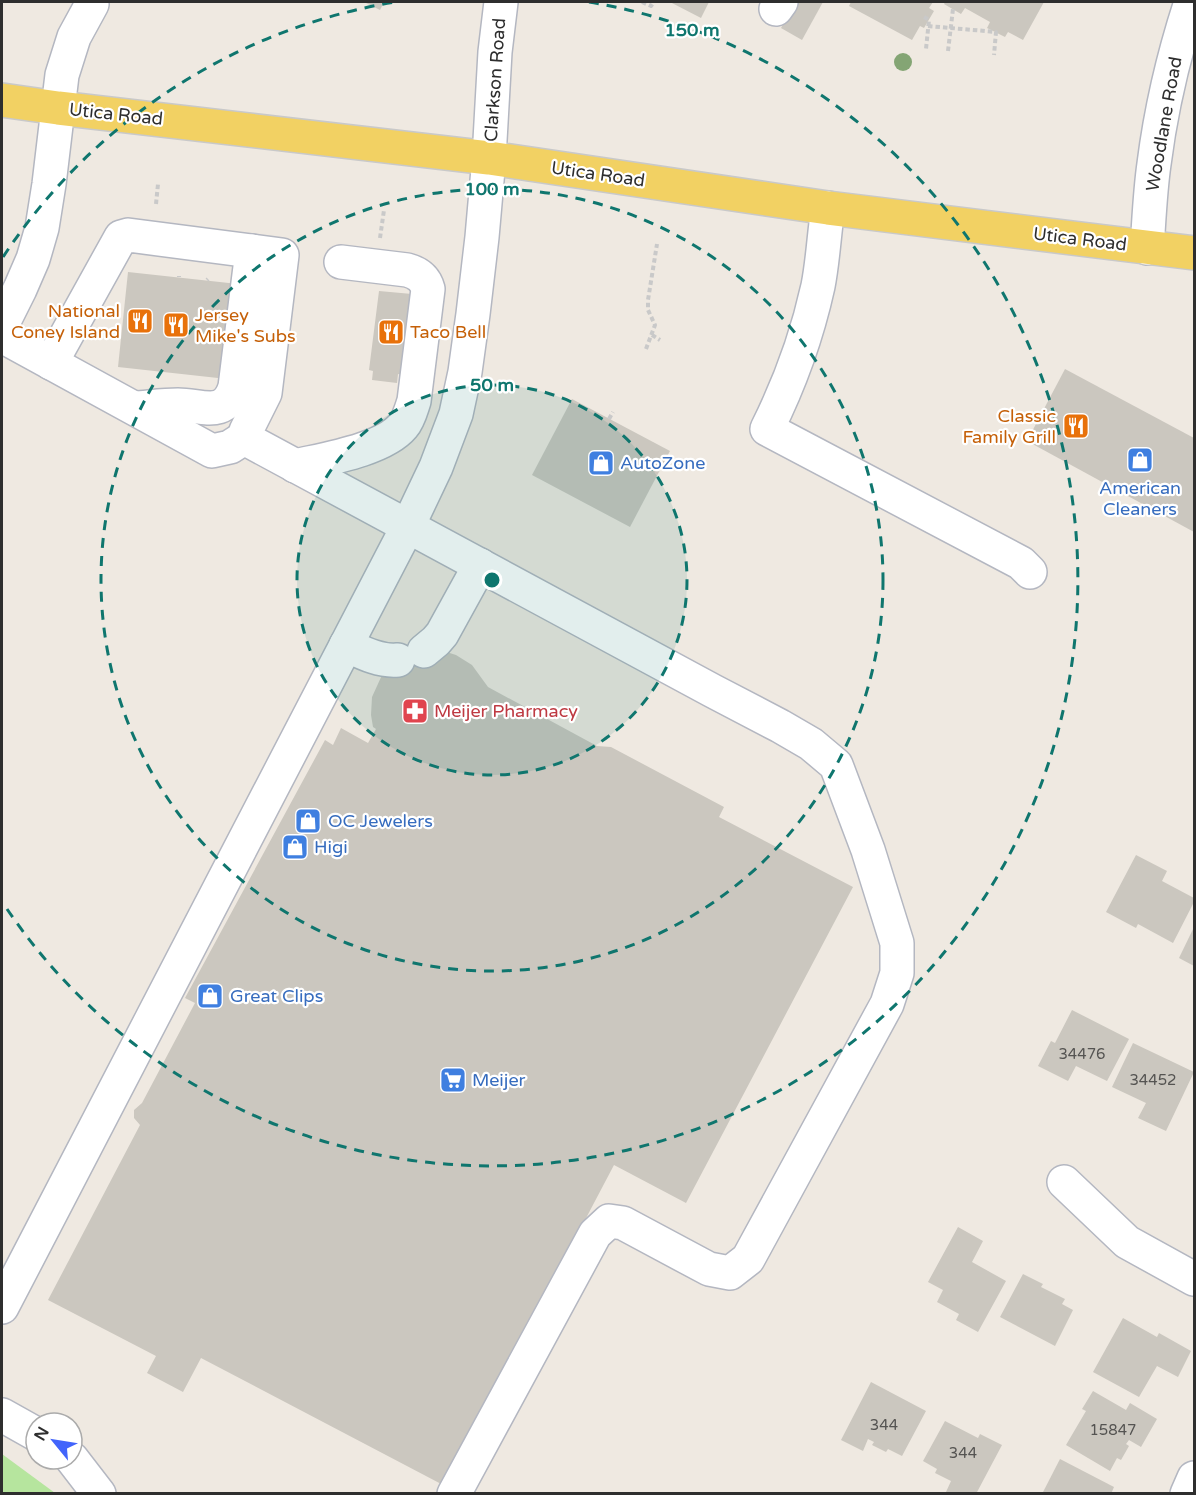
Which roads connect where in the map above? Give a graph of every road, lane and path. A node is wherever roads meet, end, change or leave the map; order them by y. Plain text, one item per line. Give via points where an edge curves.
1 (501, 2) edge
2 (642, 2) edge
3 (654, 2) edge
4 (1191, 2) edge
5 (92, 4) dead end
6 (953, 9) dead end
7 (924, 17) dead end
8 (928, 26) junction
9 (951, 28) junction
10 (926, 49) dead end
11 (948, 51) dead end
12 (994, 56) dead end
13 (2, 100) edge
14 (58, 108) junction
15 (489, 158) junction
16 (158, 184) dead end
17 (156, 204) dead end
18 (828, 208) junction
19 (384, 210) dead end
20 (380, 243) dead end
21 (657, 244) dead end
22 (1147, 248) junction
23 (252, 251) junction
24 (1194, 253) edge
25 (341, 262) dead end
26 (2, 325) edge
27 (652, 335) junction
28 (2, 336) edge
29 (660, 340) dead end
30 (646, 349) dead end
31 (51, 363) junction
32 (135, 408) junction
33 (613, 412) dead end
34 (609, 419) dead end
35 (244, 438) junction
36 (296, 466) junction
37 (408, 526) junction
38 (480, 565) junction
39 (1030, 572) dead end
40 (346, 645) junction
41 (1064, 1182) dead end
42 (1194, 1279) edge
43 (2, 1307) edge
44 (2, 1415) edge
45 (24, 1427) edge
46 (81, 1471) edge
47 (1194, 1478) edge
48 (99, 1494) edge
49 (454, 1494) edge
50 (1186, 1494) edge

1 - 15 street, Clarkson Road
2 - 3 path via 651,6
4 - 22 street, Woodlane Road via 1157,144
5 - 14 street via 74,37 62,75
6 - 9 path
7 - 8 path via 929,20
8 - 9 path
8 - 10 path
9 - 11 path
9 - 12 path via 996,32
13 - 14 main road, Utica Road
14 - 15 main road, Utica Road
14 - 26 street via 42,228 33,259
15 - 18 main road, Utica Road
15 - 37 street, Clarkson Road via 473,314 456,414
16 - 17 path
18 - 22 main road, Utica Road
18 - 39 street via 818,285 802,349 767,429 1022,563
19 - 20 path
21 - 27 path via 648,300 655,325
22 - 24 main road, Utica Road
23 - 31 street via 122,237
23 - 32 street via 235,387 227,402 205,409 180,405
23 - 35 street via 282,255 265,393
25 - 36 street via 415,272 426,281 414,400 402,427 386,440
27 - 29 path
27 - 30 path
28 - 31 street
31 - 32 street
32 - 35 street via 212,451 230,447
33 - 34 path
35 - 36 street
36 - 37 street
37 - 38 street
37 - 40 street, Clarkson Road
38 - 40 street via 442,634 411,656 393,661
38 - 49 street via 780,726 836,765 897,943 897,973 887,1004 748,1259 730,1273 709,1269 623,1222 609,1221 595,1233
40 - 43 street, Clarkson Road
41 - 42 street via 1127,1242
44 - 45 street
46 - 48 street
47 - 50 street

